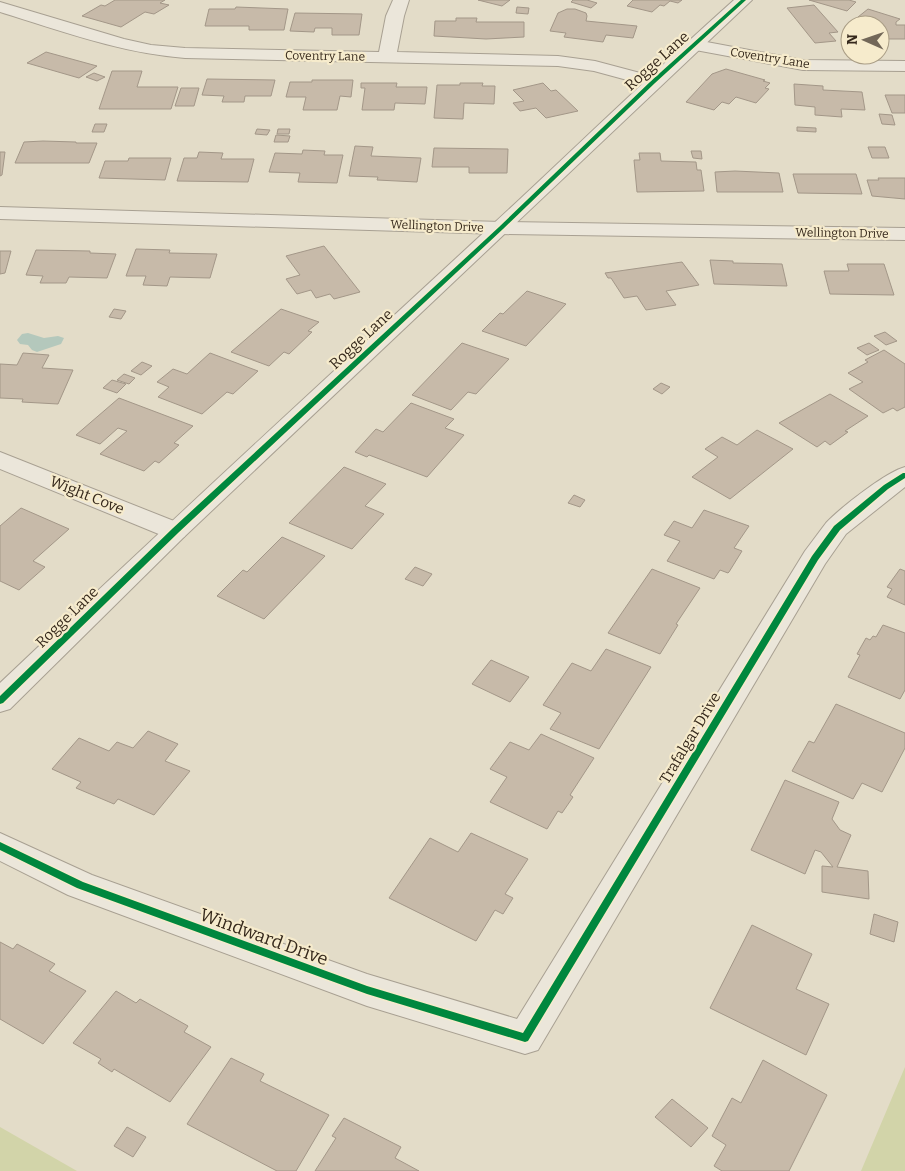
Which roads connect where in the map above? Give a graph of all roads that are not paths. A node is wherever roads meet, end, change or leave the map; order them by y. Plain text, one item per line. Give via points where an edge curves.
1 (401, 0) edge
2 (744, 0) edge
3 (38, 3) dead end
4 (0, 7) edge
5 (21, 13) junction
6 (696, 45) junction
7 (387, 57) junction
8 (905, 66) edge
9 (653, 82) junction
10 (0, 213) edge
11 (501, 228) junction
12 (905, 234) edge
13 (0, 460) edge
14 (905, 475) edge
15 (175, 531) junction
16 (0, 701) edge
17 (0, 846) edge
18 (525, 1038) joint

1 - 7 street
2 - 6 street, Rogge Lane
3 - 5 street
4 - 5 street, Coventry Lane
5 - 7 street, Coventry Lane via 151,50
6 - 8 street, Coventry Lane via 802,65
6 - 9 street, Rogge Lane
7 - 9 street, Coventry Lane via 558,61 595,66
9 - 11 street, Rogge Lane
10 - 11 street, Wellington Drive
11 - 12 street, Wellington Drive
11 - 15 street, Rogge Lane
13 - 15 street, Wight Cove
14 - 18 street, Trafalgar Drive via 837,528 815,558
15 - 16 street, Rogge Lane
17 - 18 street, Windward Drive via 89,888 367,990

